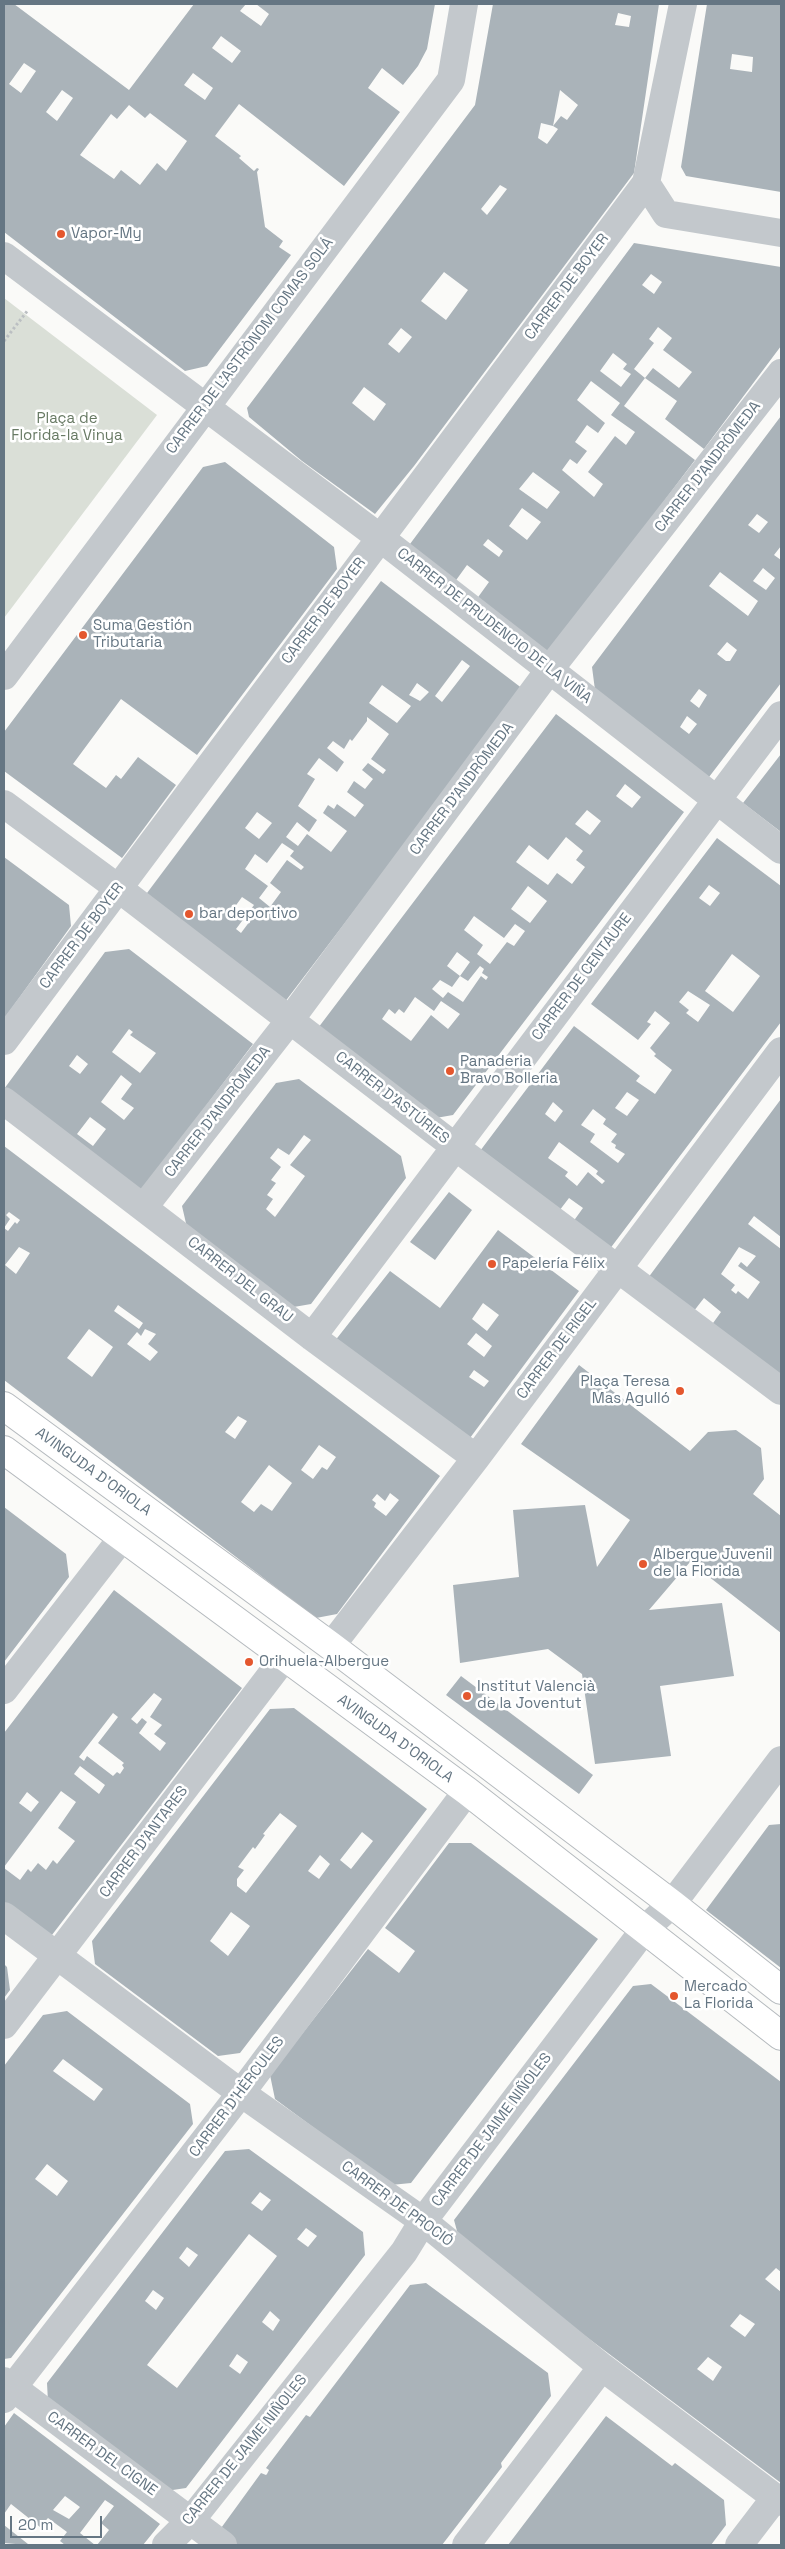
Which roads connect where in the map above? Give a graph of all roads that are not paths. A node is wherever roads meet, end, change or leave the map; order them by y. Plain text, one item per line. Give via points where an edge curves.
1 (464, 4) edge
2 (683, 4) edge
3 (646, 183) junction
4 (781, 233) edge
5 (4, 256) edge
6 (781, 373) edge
7 (204, 407) junction
8 (379, 537) junction
9 (550, 669) junction
10 (4, 676) edge
11 (781, 715) edge
12 (717, 799) junction
13 (4, 804) edge
14 (781, 850) edge
15 (118, 888) junction
16 (290, 1020) junction
17 (4, 1040) edge
18 (781, 1051) edge
19 (4, 1102) edge
20 (454, 1146) junction
21 (144, 1207) junction
22 (618, 1268) junction
23 (312, 1337) junction
24 (781, 1392) edge
25 (4, 1406) edge
26 (4, 1450) edge
27 (476, 1458) junction
28 (122, 1538) junction
29 (331, 1646) junction
30 (284, 1658) junction
31 (4, 1690) edge
32 (778, 1771) edge
33 (467, 1792) junction
34 (672, 1904) junction
35 (4, 1916) edge
36 (644, 1930) junction
37 (58, 1955) junction
38 (781, 1990) edge
39 (4, 2025) edge
40 (781, 2036) edge
41 (241, 2093) junction
42 (423, 2220) junction
43 (602, 2367) junction
44 (7, 2389) edge
45 (778, 2500) edge
46 (191, 2520) junction
47 (166, 2545) edge
48 (223, 2545) edge
49 (466, 2545) edge
50 (739, 2545) edge

1 - 7 street, CARRER DE L'ASTRÒNOM COMAS SOLÁ via 451,80
2 - 3 street
3 - 4 street via 666,214
3 - 8 street, CARRER DE BOYER
5 - 7 street
6 - 9 street, CARRER D'ANDRÒMEDA
7 - 8 street, CARRER DE PRUDENCIO DE LA VIÑA
7 - 10 street, CARRER DE L'ASTRÒNOM COMAS SOLÁ
8 - 9 street, CARRER DE PRUDENCIO DE LA VIÑA
8 - 15 street, CARRER DE BOYER
9 - 12 street, CARRER DE PRUDENCIO DE LA VIÑA
9 - 16 street, CARRER D'ANDRÒMEDA
11 - 12 street, CARRER DE CENTAURE
12 - 14 street, CARRER DE PRUDENCIO DE LA VIÑA
12 - 20 street, CARRER DE CENTAURE
13 - 15 street, CARRER D'ASTÚRIES
15 - 16 street, CARRER D'ASTÚRIES
15 - 17 street, CARRER DE BOYER
16 - 20 street, CARRER D'ASTÚRIES
16 - 21 street, CARRER D'ANDRÒMEDA
18 - 22 street, CARRER DE RIGEL
19 - 21 street, CARRER DEL GRAU
20 - 22 street, CARRER D'ASTÚRIES
20 - 23 street, CARRER DE CENTAURE
21 - 23 street, CARRER DEL GRAU
22 - 24 street, CARRER D'ASTÚRIES
22 - 27 street, CARRER DE RIGEL
23 - 27 street, CARRER DEL GRAU
25 - 29 main road, AVINGUDA D'ORIOLA
26 - 28 main road, AVINGUDA D'ORIOLA
27 - 29 street, CARRER DE RIGEL
28 - 30 main road, AVINGUDA D'ORIOLA
28 - 31 street
29 - 34 main road, AVINGUDA D'ORIOLA
30 - 33 main road, AVINGUDA D'ORIOLA
30 - 37 street, CARRER D'ANTARES
32 - 34 street, CARRER DE JAIME NIÑOLES
33 - 36 main road, AVINGUDA D'ORIOLA
33 - 41 street, CARRER D'HÈRCULES
34 - 36 street, CARRER DE JAIME NIÑOLES
34 - 38 main road, AVINGUDA D'ORIOLA
35 - 37 street, CARRER DE PROCIÓ
36 - 40 main road, AVINGUDA D'ORIOLA
36 - 42 street, CARRER DE JAIME NIÑOLES
37 - 39 street, CARRER D'ANTARES
37 - 41 street, CARRER DE PROCIÓ
41 - 42 street, CARRER DE PROCIÓ
41 - 44 street, CARRER D'HÈRCULES
42 - 43 street, CARRER DE PROCIÓ
42 - 46 street, CARRER DE JAIME NIÑOLES via 404,2252
43 - 45 street, CARRER DE PROCIÓ
43 - 49 street
44 - 46 street, CARRER DEL CIGNE
45 - 50 street
46 - 47 street, CARRER DE JAIME NIÑOLES
46 - 48 street, CARRER DEL CIGNE

